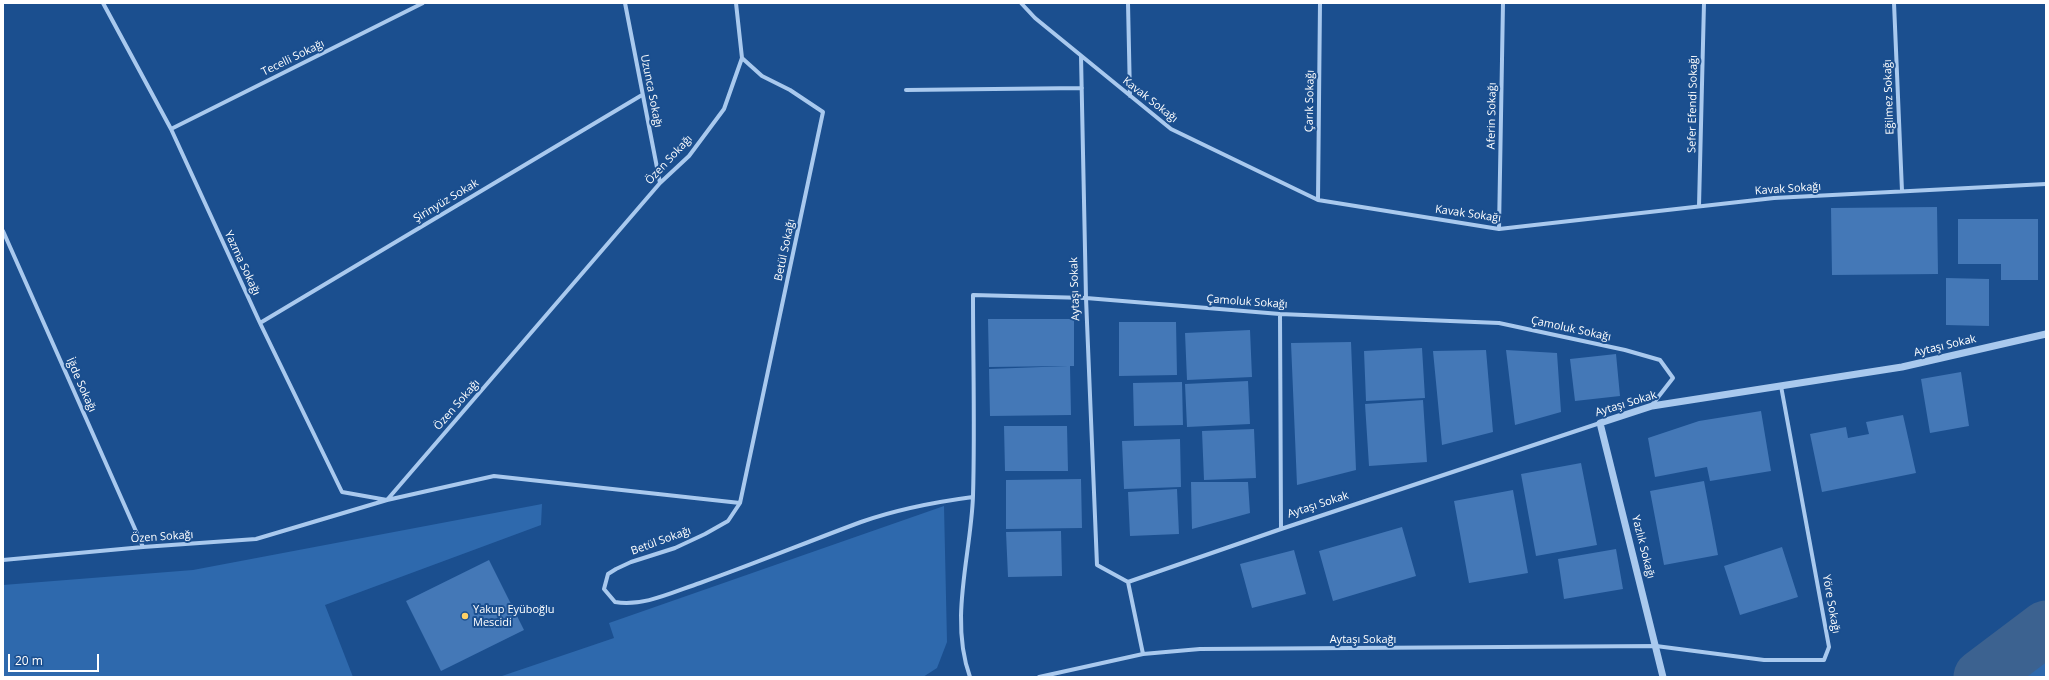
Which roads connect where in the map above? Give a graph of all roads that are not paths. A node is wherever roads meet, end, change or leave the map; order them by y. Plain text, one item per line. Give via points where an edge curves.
1 (103, 3) edge
2 (424, 3) edge
3 (625, 3) edge
4 (736, 3) edge
5 (1021, 3) edge
6 (1128, 3) edge
7 (1320, 3) edge
8 (1503, 3) edge
9 (1704, 3) edge
10 (1894, 3) edge
11 (1081, 56) junction
12 (742, 58) junction
13 (1082, 88) junction
14 (906, 90) dead end
15 (642, 95) junction
16 (1130, 96) junction
17 (170, 129) junction
18 (660, 183) junction
19 (2046, 184) edge
20 (1902, 191) junction
21 (1318, 200) junction
22 (1699, 206) junction
23 (1500, 229) junction
24 (3, 231) edge
25 (1086, 298) junction
26 (1280, 314) junction
27 (260, 323) junction
28 (2046, 334) edge
29 (1781, 385) junction
30 (1652, 406) junction
31 (1600, 423) junction
32 (973, 497) junction
33 (386, 500) junction
34 (740, 503) junction
35 (1281, 529) junction
36 (142, 547) junction
37 (3, 560) edge
38 (1128, 582) junction
39 (1656, 646) junction
40 (1143, 654) junction
41 (970, 677) edge
42 (1039, 677) edge
43 (1663, 677) edge

1 - 17 street, Yazma Sokağı
2 - 17 street, Tecelli Sokağı
3 - 15 street, Uzunca Sokağı
4 - 12 street, Özen Sokağı
5 - 11 street, Kavak Sokağı
6 - 16 street
7 - 21 street, Çarık Sokağı
8 - 23 street, Aferin Sokağı
9 - 22 street, Sefer Efendi Sokağı
10 - 20 street, Eğilmez Sokağı
11 - 13 street, Aytaşı Sokak
11 - 16 street, Kavak Sokağı
12 - 18 street, Özen Sokağı via 724,109 689,156
12 - 34 street, Betül Sokağı via 762,76 824,112
13 - 14 street
13 - 25 street, Aytaşı Sokak
15 - 18 street, Uzunca Sokağı
15 - 27 street, Şirinyüz Sokak
16 - 21 street, Kavak Sokağı via 1171,129
17 - 27 street, Yazma Sokağı
18 - 33 street, Özen Sokağı
19 - 20 street, Kavak Sokağı
20 - 22 street, Kavak Sokağı via 1774,198
21 - 23 street, Kavak Sokağı
22 - 23 street, Kavak Sokağı
24 - 36 street, İğde Sokağı
25 - 26 street, Çamoluk Sokağı
25 - 32 street, Çamoluk Sokağı via 974,295
25 - 38 street, Aytaşı Sokak via 1097,565
26 - 30 street, Çamoluk Sokağı via 1499,323 1625,350 1660,360 1673,378
26 - 35 street
27 - 33 street, Yazma Sokağı via 342,492
28 - 29 street, Aytaşı Sokak via 1902,367
29 - 30 street, Aytaşı Sokak
29 - 39 street, Yöre Sokağı via 1829,647 1824,660 1764,660
30 - 31 street, Aytaşı Sokak
31 - 35 street, Aytaşı Sokak
31 - 39 street, Yazlık Sokağı
32 - 34 street, Betül Sokağı via 924,504 863,522 656,598 627,604 615,602 604,589 608,574 630,562 675,548 705,534 728,521
32 - 41 street via 962,600 964,647
33 - 34 street via 494,476
33 - 36 street, Özen Sokağı via 256,540
35 - 38 street, Aytaşı Sokak
36 - 37 street, Özen Sokağı
38 - 40 street
39 - 40 street, Aytaşı Sokağı via 1200,649
39 - 43 street, Yazlık Sokağı
40 - 42 street, Aytaşı Sokağı

